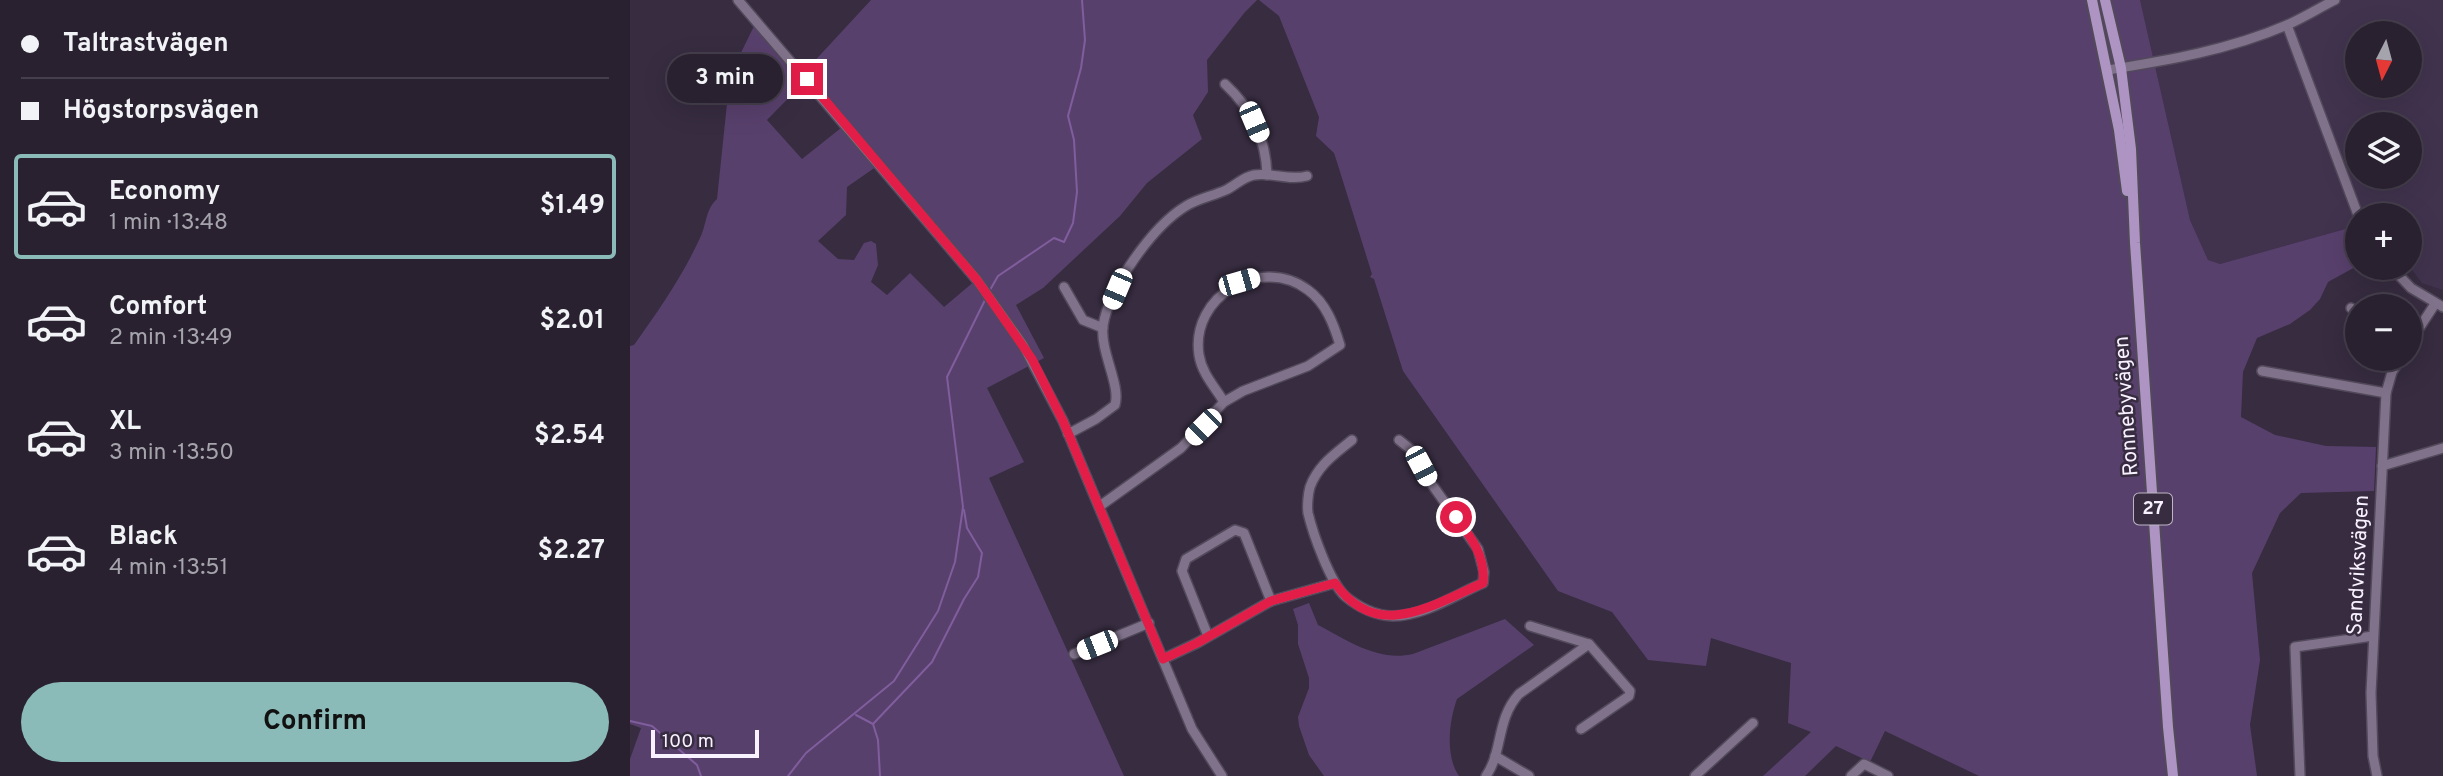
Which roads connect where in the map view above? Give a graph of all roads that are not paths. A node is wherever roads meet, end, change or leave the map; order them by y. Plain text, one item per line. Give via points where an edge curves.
1 (738, 0) edge
2 (2092, 0) edge
3 (2105, 0) edge
4 (2335, 0) edge
5 (2287, 25) junction
6 (2121, 68) junction
7 (2108, 70) junction
8 (1225, 84) dead end
9 (1267, 175) junction
10 (1307, 176) dead end
11 (2354, 203) edge
12 (2135, 243) junction
13 (2403, 280) edge
14 (1064, 287) dead end
15 (2439, 306) edge
16 (2422, 327) edge
17 (1103, 328) junction
18 (2262, 371) dead end
19 (2393, 371) edge
20 (2386, 393) junction
21 (1224, 402) junction
22 (1068, 434) junction
23 (1352, 440) dead end
24 (1399, 440) dead end
25 (2443, 448) edge
26 (2382, 466) junction
27 (1100, 506) junction
28 (1335, 583) junction
29 (1271, 601) junction
30 (1149, 623) junction
31 (1530, 626) dead end
32 (1208, 636) junction
33 (2374, 636) junction
34 (1588, 644) junction
35 (1074, 654) dead end
36 (1163, 659) junction
37 (1753, 723) dead end
38 (1581, 729) dead end
39 (1495, 756) junction
40 (1222, 776) edge
41 (1486, 776) edge
42 (1529, 776) edge
43 (1695, 776) edge
44 (1851, 776) edge
45 (1888, 776) edge
46 (2173, 776) edge
47 (2300, 776) edge
48 (2377, 776) edge

1 - 22 street via 995,303 1032,359
2 - 7 main road, Ronnebyvägen / 27
3 - 6 main road, Ronnebyvägen / 27
4 - 5 street
5 - 6 street via 2197,54
5 - 11 street
6 - 7 street
6 - 12 main road, Ronnebyvägen / 27 via 2131,149
7 - 12 main road, Ronnebyvägen / 27
8 - 9 street via 1248,108 1267,156
9 - 10 street
9 - 17 street via 1253,175 1202,198 1162,225 1117,289
12 - 46 main road, Ronnebyvägen / 27
13 - 15 street
14 - 17 street via 1083,320
15 - 16 street
17 - 22 street via 1116,401 1107,412
18 - 20 street
19 - 20 street, Sandviksvägen
20 - 26 street, Sandviksvägen
21 - 21 street via 1308,366 1340,345 1333,323 1310,291 1276,277 1258,277 1239,282 1212,304 1199,334 1199,358
21 - 27 street via 1181,448
22 - 27 street
23 - 28 street via 1317,472 1309,490 1308,511
24 - 28 street via 1414,452 1478,549 1483,583 1414,614 1392,616 1354,603
25 - 26 street
26 - 33 street, Sandviksvägen
27 - 30 street
28 - 29 street
29 - 32 street
29 - 32 street via 1244,533 1235,530 1186,559 1182,571
30 - 35 street
30 - 36 street
31 - 34 street
32 - 36 street
33 - 47 street via 2295,647
33 - 48 street, Sandviksvägen via 2371,693
34 - 38 street via 1630,691
34 - 39 street via 1511,703
36 - 40 street via 1192,729
37 - 43 street
39 - 41 street
39 - 42 street
44 - 45 street via 1864,764

